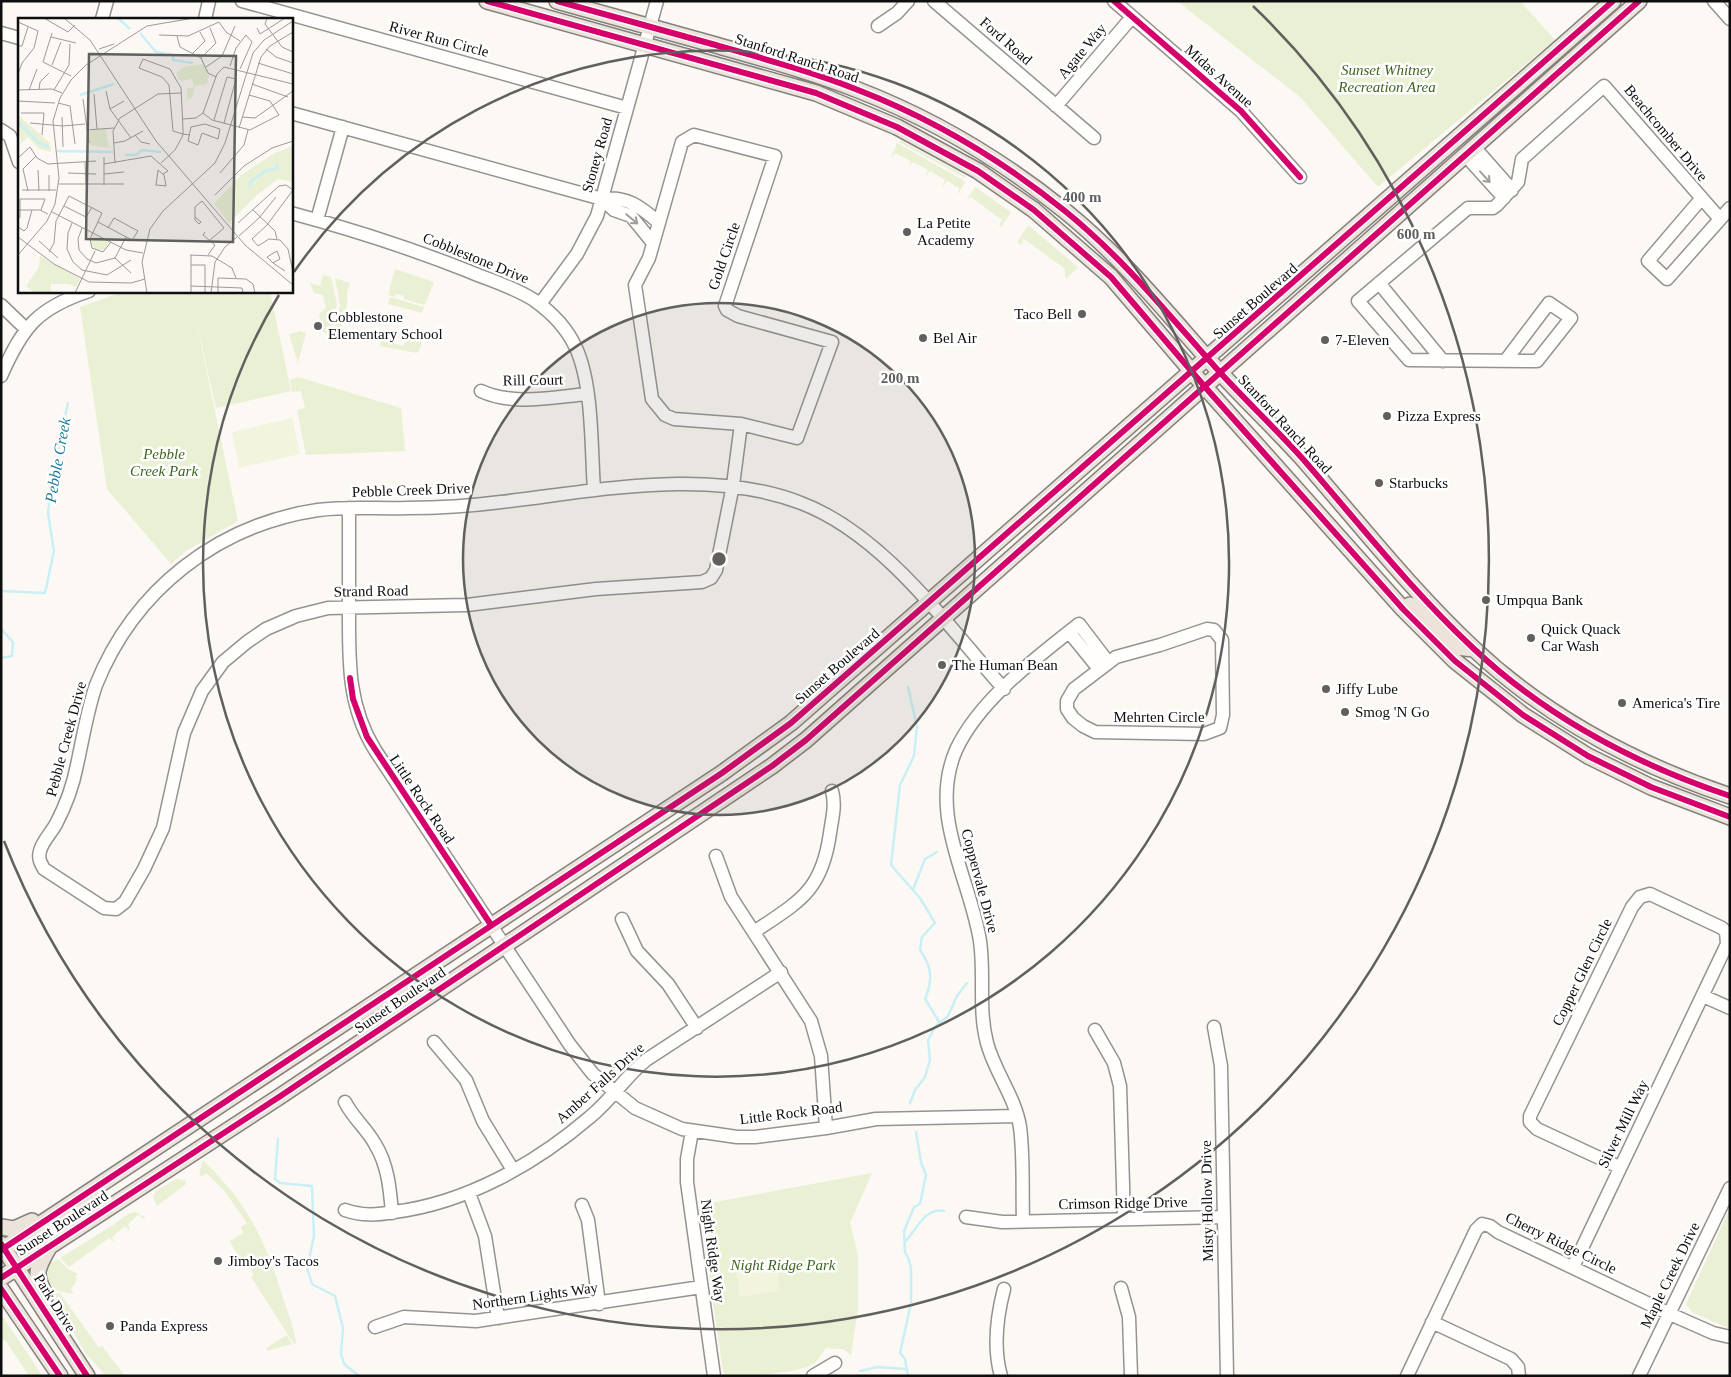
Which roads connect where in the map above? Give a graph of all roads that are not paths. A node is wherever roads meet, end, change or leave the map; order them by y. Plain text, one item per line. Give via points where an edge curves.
1 (107, 1) edge
2 (209, 1) edge
3 (242, 1) edge
4 (487, 1) edge
5 (557, 1) edge
6 (657, 1) edge
7 (908, 1) edge
8 (934, 1) edge
9 (1114, 1) edge
10 (1613, 1) edge
11 (1639, 1) edge
12 (1714, 1) edge
13 (1132, 17) junction
14 (102, 18) edge
15 (205, 18) edge
16 (1730, 19) edge
17 (878, 26) dead end
18 (650, 27) junction
19 (1, 33) edge
20 (18, 38) edge
21 (645, 45) junction
22 (1056, 106) junction
23 (627, 108) junction
24 (292, 113) edge
25 (342, 127) junction
26 (1, 130) edge
27 (1094, 138) dead end
28 (1470, 152) junction
29 (18, 159) edge
30 (1011, 171) junction
31 (1300, 177) dead end
32 (1508, 194) junction
33 (602, 199) junction
34 (1701, 199) junction
35 (1029, 207) junction
36 (1730, 208) edge
37 (292, 213) edge
38 (1068, 213) junction
39 (1720, 219) junction
40 (317, 220) junction
41 (658, 222) junction
42 (653, 243) junction
43 (1379, 283) junction
44 (88, 292) edge
45 (540, 304) junction
46 (1, 305) edge
47 (26, 329) junction
48 (1208, 359) junction
49 (1506, 360) junction
50 (1443, 361) junction
51 (1192, 372) junction
52 (1221, 373) junction
53 (1, 376) edge
54 (1205, 387) junction
55 (481, 390) dead end
56 (587, 394) junction
57 (741, 424) junction
58 (733, 485) junction
59 (594, 490) junction
60 (349, 508) junction
61 (1355, 555) junction
62 (1404, 576) junction
63 (928, 603) junction
64 (349, 607) junction
65 (1403, 608) junction
66 (943, 620) junction
67 (1473, 648) junction
68 (1104, 665) junction
69 (1004, 689) junction
70 (832, 791) dead end
71 (1730, 796) edge
72 (1730, 817) edge
73 (716, 856) dead end
74 (116, 909) joint
75 (622, 919) dead end
76 (491, 926) junction
77 (754, 932) junction
78 (504, 944) junction
79 (781, 972) junction
80 (1703, 996) junction
81 (1730, 1008) edge
82 (1214, 1027) dead end
83 (697, 1028) junction
84 (1095, 1030) dead end
85 (434, 1042) dead end
86 (614, 1092) junction
87 (345, 1102) dead end
88 (1017, 1116) junction
89 (826, 1128) junction
90 (692, 1130) junction
91 (1619, 1167) junction
92 (513, 1170) junction
93 (1730, 1188) edge
94 (469, 1193) junction
95 (81, 1197) junction
96 (582, 1205) dead end
97 (345, 1210) dead end
98 (392, 1212) junction
99 (966, 1217) dead end
100 (1224, 1217) junction
101 (1124, 1219) junction
102 (1023, 1222) junction
103 (1, 1227) edge
104 (48, 1247) junction
105 (2, 1248) edge
106 (1573, 1267) junction
107 (17, 1268) junction
108 (1, 1278) edge
109 (701, 1287) junction
110 (1121, 1288) dead end
111 (1, 1289) edge
112 (1004, 1289) dead end
113 (599, 1304) junction
114 (1, 1306) edge
115 (1670, 1314) junction
116 (498, 1318) junction
117 (1432, 1322) junction
118 (53, 1324) junction
119 (374, 1327) dead end
120 (1730, 1337) edge
121 (48, 1361) junction
122 (835, 1363) dead end
123 (60, 1376) edge
124 (87, 1376) edge
125 (714, 1376) edge
126 (813, 1376) edge
127 (1002, 1376) edge
128 (1131, 1376) edge
129 (1227, 1376) edge
130 (1407, 1376) edge
131 (1519, 1376) edge
132 (1639, 1376) edge

1 - 14 street
2 - 15 street
3 - 23 street, River Run Circle
4 - 21 main road, Stanford Ranch Road
5 - 18 main road, Stanford Ranch Road
6 - 18 street, Stoney Road
7 - 17 street
8 - 22 street, Ford Road
9 - 13 street, Midas Avenue
10 - 48 main road, Sunset Boulevard
11 - 28 main road, Sunset Boulevard
12 - 16 street
13 - 22 street, Agate Way
13 - 31 street, Midas Avenue via 1241,111
18 - 21 street, Stoney Road
18 - 30 main road, Stanford Ranch Road via 787,65 858,90 928,122
19 - 20 street
21 - 23 street, Stoney Road
21 - 35 main road, Stanford Ranch Road via 782,83 872,115 949,154
22 - 27 street, Ford Road
23 - 33 street, Stoney Road
24 - 25 street
25 - 33 street
25 - 40 street
26 - 29 street via 10,136
28 - 32 street
28 - 52 main road, Sunset Boulevard
30 - 35 main road
30 - 38 main road, Stanford Ranch Road
32 - 34 street, Beachcomber Drive via 1520,177 1522,159 1604,86
32 - 43 street via 1493,208 1468,208
33 - 41 street via 614,197 631,202
33 -> 42 street via 614,210 631,216
33 - 45 street, Stoney Road via 584,243
34 - 39 street, Beachcomber Drive
34 - 39 street via 1648,261 1667,279 1670,278
35 - 38 main road
35 - 51 main road, Stanford Ranch Road via 1111,277
36 - 39 street
37 - 40 street, Cobblestone Drive
38 - 48 main road, Stanford Ranch Road via 1125,264
40 - 45 street, Cobblestone Drive via 422,253 512,289
41 - 42 street, Gold Circle
41 - 57 street, Gold Circle via 682,142 694,135 774,156 725,302 727,309 738,316 832,342 797,438
42 - 57 street, Gold Circle via 635,285 652,399 665,415 674,419
43 - 50 street
43 - 50 street via 1358,301 1409,360
44 - 47 street via 50,308
45 - 56 street, Cobblestone Drive via 562,325 575,347
46 - 47 street
47 - 53 street
48 - 51 main road, Sunset Boulevard
48 - 52 main road, Stanford Ranch Road
49 - 49 street via 1537,360 1571,318 1549,303
49 - 50 street
51 - 54 main road, Stanford Ranch Road
51 - 63 main road, Sunset Boulevard
52 - 54 main road, Sunset Boulevard
52 - 62 main road, Stanford Ranch Road via 1299,455
54 - 61 main road, Stanford Ranch Road
54 - 66 main road, Sunset Boulevard
55 - 56 street, Rill Court via 492,396 518,399
56 - 59 street, Cobblestone Drive
57 - 58 street
58 - 59 street, Pebble Creek Drive via 684,484
58 - 63 street, Pebble Creek Drive via 801,502 839,521 882,553
58 - 64 street, Strand Road via 716,570 711,578 702,582 596,588 467,605
59 - 60 street, Pebble Creek Drive via 461,506
60 - 64 street, Little Rock Road
60 - 74 street, Pebble Creek Drive via 284,517 222,542 163,584 139,609 120,637 89,708 71,792 40,848 38,859 44,869 104,908
61 - 62 main road via 1366,555 1392,579
61 - 65 main road, Stanford Ranch Road
62 - 67 main road, Stanford Ranch Road
63 - 66 street, Pebble Creek Drive
63 - 76 main road, Sunset Boulevard via 759,748
64 - 74 street, Strand Road via 328,608 296,616 266,629 234,652 211,678 192,710 184,733 169,808 154,850 124,902
64 - 76 street, Little Rock Road via 351,688 367,737
65 - 67 main road via 1416,607 1457,647
65 - 72 main road, Stanford Ranch Road via 1489,690 1557,738 1622,774
66 - 69 street, Pebble Creek Drive
66 - 78 main road, Sunset Boulevard via 772,766
67 - 71 main road, Stanford Ranch Road via 1534,698 1596,738 1655,768
68 - 68 street, Mehrten Circle via 1126,653 1199,631 1214,630 1219,634 1222,647 1223,715 1220,728 1204,734 1104,733 1089,729 1070,714 1066,701 1071,692
68 - 69 street, Coppervale Drive via 1074,628
69 - 88 street, Coppervale Drive via 981,709 964,734 951,768 946,799 952,842 978,934 984,1032
70 - 77 street via 834,808 829,845 818,878 798,901
73 - 77 street via 731,897
75 - 83 street via 637,951 668,984
76 - 78 street, Little Rock Road
76 - 95 main road, Sunset Boulevard
77 - 79 street
78 - 86 street, Little Rock Road via 576,1052 593,1074
78 - 104 main road, Sunset Boulevard via 279,1097
79 - 83 street, Amber Falls Drive
79 - 89 street via 805,1008 816,1034 822,1062
80 - 81 street
80 - 91 street, Silver Mill Way
80 - 91 street, Copper Glen Circle via 1727,944 1726,932 1654,895 1640,897 1632,907 1530,1116 1530,1122 1537,1129
82 - 100 street, Misty Hollow Drive via 1221,1066
83 - 86 street, Amber Falls Drive via 633,1070
84 - 101 street via 1114,1063 1120,1086
85 - 92 street via 466,1080 483,1121
86 - 90 street, Little Rock Road via 635,1108 664,1122
86 - 92 street, Amber Falls Drive via 589,1118
87 - 98 street via 373,1139 382,1157
88 - 89 street, Little Rock Road via 876,1119
88 - 102 street, Coppervale Drive
89 - 90 street, Little Rock Road via 755,1137
90 - 109 street, Night Ridge Way via 686,1169
91 - 106 street, Silver Mill Way
92 - 94 street, Amber Falls Drive
93 - 115 street, Maple Creek Drive
94 - 98 street, Amber Falls Drive via 436,1205
94 - 116 street via 485,1236
95 - 103 main road via 68,1197 22,1227 11,1230
95 - 105 main road, Sunset Boulevard
96 - 113 street via 588,1220
97 - 98 street, Amber Falls Drive via 370,1215
99 - 102 street, Crimson Ridge Drive via 991,1222
100 - 101 street, Crimson Ridge Drive
100 - 129 street, Misty Hollow Drive
101 - 102 street, Crimson Ridge Drive
104 - 107 main road, Sunset Boulevard
104 - 118 main road via 37,1276 52,1308
105 - 107 main road, Park Drive
106 - 115 street, Cherry Ridge Circle
106 - 117 street, Cherry Ridge Circle via 1482,1224 1476,1230
107 - 108 main road, Sunset Boulevard
107 - 118 main road, Park Drive
109 - 113 street, Northern Lights Way
109 - 125 street, Night Ridge Way
110 - 128 street via 1129,1318
111 - 121 main road
112 - 127 street via 997,1322
113 - 116 street, Northern Lights Way
114 - 121 main road via 7,1310 38,1357
115 - 120 street, Cherry Ridge Circle
115 - 132 street, Maple Creek Drive
116 - 119 street, Northern Lights Way via 468,1321 404,1317
117 - 130 street, Cherry Ridge Circle
117 - 131 street via 1511,1359 1518,1367
118 - 124 main road, Park Drive
121 - 123 main road
122 - 126 street

